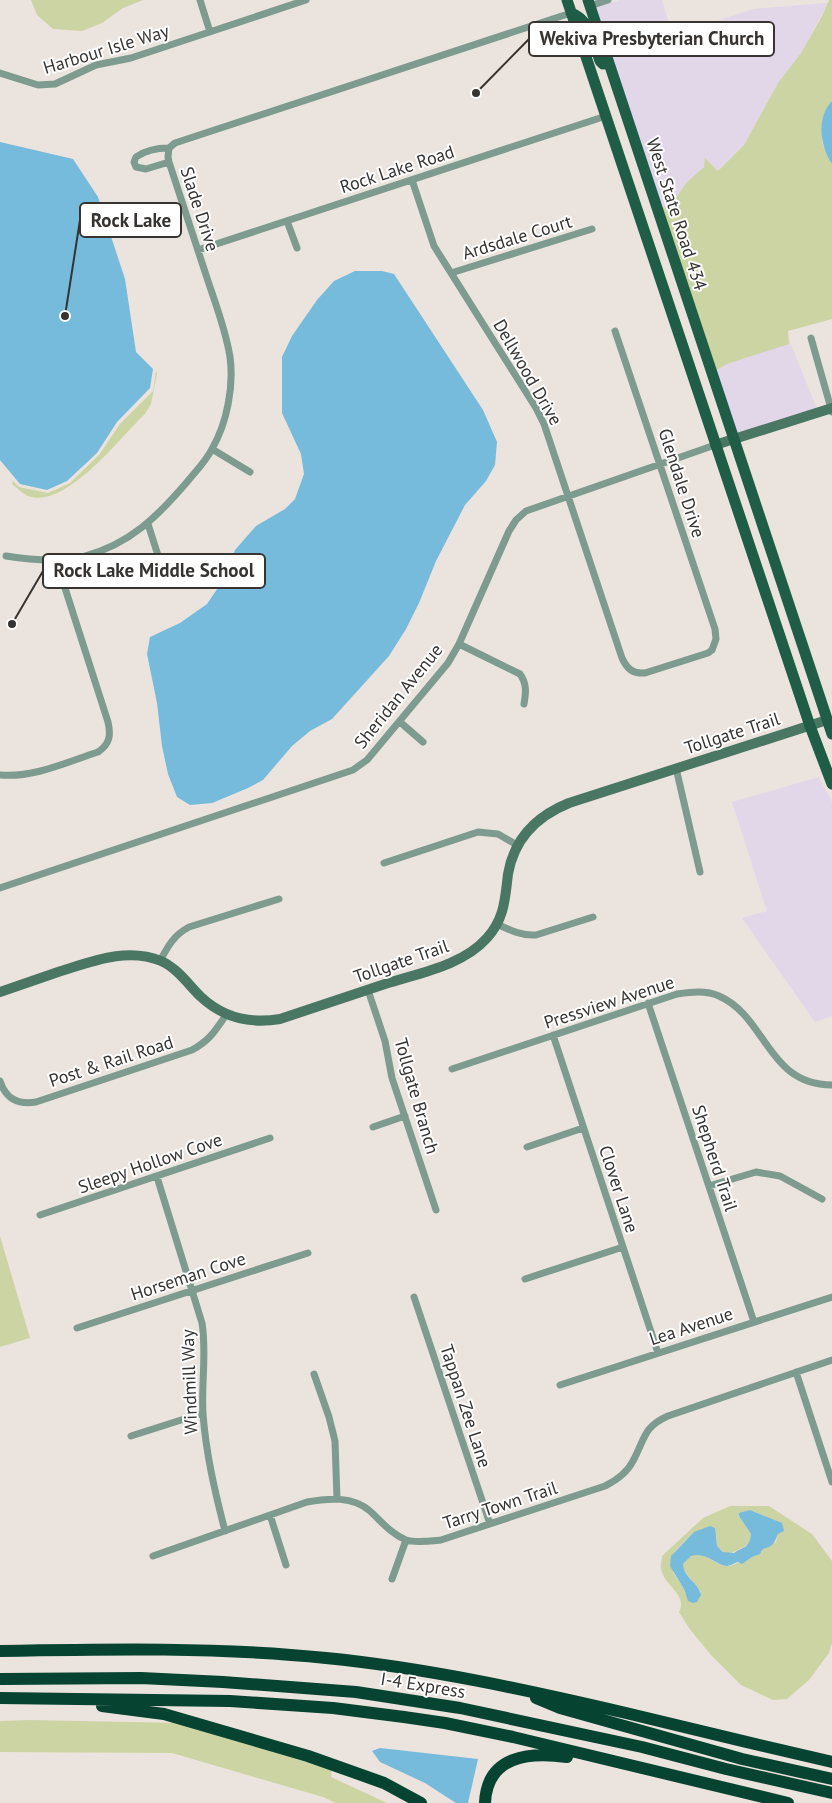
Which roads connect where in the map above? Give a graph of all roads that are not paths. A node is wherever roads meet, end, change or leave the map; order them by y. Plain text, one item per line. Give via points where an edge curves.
1 (200, 0) edge
2 (306, 0) edge
3 (567, 0) edge
4 (578, 0) edge
5 (608, 0) edge
6 (290, 2) edge
7 (589, 3) edge
8 (571, 13) junction
9 (210, 32) junction
10 (0, 73) edge
11 (612, 75) junction
12 (606, 116) junction
13 (169, 148) junction
14 (169, 162) junction
15 (412, 180) junction
16 (287, 221) junction
17 (592, 229) dead end
18 (297, 248) dead end
19 (198, 250) junction
20 (451, 273) junction
21 (615, 331) dead end
22 (811, 338) dead end
23 (832, 409) edge
24 (734, 439) junction
25 (715, 445) junction
26 (212, 449) junction
27 (660, 465) junction
28 (250, 472) dead end
29 (568, 496) junction
30 (148, 524) junction
31 (6, 556) dead end
32 (56, 560) junction
33 (163, 571) dead end
34 (459, 644) junction
35 (631, 671) joint
36 (524, 704) dead end
37 (827, 720) junction
38 (400, 722) junction
39 (810, 726) junction
40 (832, 734) edge
41 (422, 742) dead end
42 (676, 768) junction
43 (0, 775) edge
44 (832, 784) edge
45 (517, 845) junction
46 (384, 863) dead end
47 (700, 872) dead end
48 (0, 888) edge
49 (279, 898) dead end
50 (593, 918) dead end
51 (497, 924) junction
52 (160, 960) junction
53 (368, 990) junction
54 (0, 992) edge
55 (648, 1003) junction
56 (226, 1014) junction
57 (553, 1035) junction
58 (452, 1069) dead end
59 (0, 1080) edge
60 (832, 1085) edge
61 (405, 1116) junction
62 (373, 1127) dead end
63 (583, 1128) junction
64 (270, 1138) dead end
65 (527, 1147) dead end
66 (157, 1177) junction
67 (709, 1186) junction
68 (822, 1199) dead end
69 (436, 1210) dead end
70 (40, 1215) dead end
71 (622, 1246) junction
72 (308, 1253) dead end
73 (525, 1279) dead end
74 (194, 1290) junction
75 (414, 1297) dead end
76 (832, 1297) edge
77 (754, 1322) junction
78 (77, 1328) dead end
79 (658, 1352) junction
80 (832, 1360) edge
81 (796, 1372) junction
82 (314, 1374) dead end
83 (560, 1385) dead end
84 (203, 1414) junction
85 (131, 1436) dead end
86 (832, 1482) edge
87 (337, 1499) junction
88 (270, 1515) junction
89 (490, 1524) junction
90 (225, 1531) junction
91 (406, 1540) junction
92 (153, 1556) dead end
93 (286, 1565) dead end
94 (392, 1579) dead end
95 (0, 1652) edge
96 (0, 1679) edge
97 (505, 1686) junction
98 (0, 1700) edge
99 (832, 1762) edge
100 (644, 1768) junction
101 (832, 1780) edge
102 (832, 1793) edge
103 (422, 1803) edge
104 (485, 1803) edge
105 (788, 1803) edge

1 - 9 street
2 - 6 street, Harbour Isle Way
3 - 8 main road
4 - 7 main road via 585,6
5 - 7 street
6 - 9 street, Harbour Isle Way
7 - 11 main road, West State Road 434
8 - 11 main road via 585,22 600,61
8 - 12 main road
8 - 13 street, Slade Drive via 175,143
9 - 10 street, Harbour Isle Way via 131,58 96,65 49,86
11 - 24 main road, West State Road 434
12 - 15 street, Rock Lake Road
12 - 25 main road
13 - 14 street, Slade Drive
13 - 14 street via 142,152 134,162 136,167 146,169
14 - 19 street, Slade Drive
15 - 16 street, Rock Lake Road
15 - 20 street, Dellwood Drive via 434,246
16 - 18 street
16 - 19 street, Rock Lake Road
17 - 20 street, Ardsdale Court
19 - 26 street, Slade Drive via 230,358 228,401
20 - 29 street, Dellwood Drive via 536,408
21 - 27 street, Glendale Drive
22 - 23 street
23 - 24 street
24 - 25 street
24 - 37 main road, West State Road 434
25 - 27 street, Sheridan Avenue
25 - 39 main road
26 - 28 street
26 - 30 street, Slade Drive
27 - 29 street, Sheridan Avenue
27 - 35 street, Glendale Drive via 715,629 716,645 708,652 645,673
29 - 34 street, Sheridan Avenue via 526,512 516,520
29 - 35 street, Dellwood Drive via 622,658
30 - 32 street, Slade Drive via 102,550
30 - 33 street
31 - 32 street, Slade Drive
32 - 43 street via 111,732 109,741 98,752 38,772
34 - 36 street via 520,674 525,681
34 - 38 street, Sheridan Avenue via 448,663
37 - 39 street, Tollgate Trail
37 - 40 main road
38 - 41 street
38 - 48 street, Sheridan Avenue via 367,760 353,770
39 - 42 street, Tollgate Trail
39 - 44 main road
42 - 45 street, Tollgate Trail via 559,807 540,818
42 - 47 street
45 - 46 street via 498,834 478,832
45 - 51 street, Tollgate Trail via 508,874 506,899
49 - 52 street via 188,927 170,942
50 - 51 street via 536,935 516,932
51 - 53 street, Tollgate Trail via 488,937 461,958
52 - 54 street, Tollgate Trail via 129,955 106,957
52 - 56 street, Tollgate Trail via 212,1006
53 - 56 street, Tollgate Trail via 280,1019 249,1020
53 - 61 street, Tollgate Branch via 386,1041 390,1073
55 - 57 street, Pressview Avenue
55 - 60 street, Pressview Avenue via 692,992 719,996 747,1018 784,1067 812,1083
55 - 67 street, Shepherd Trail
56 - 59 street, Post & Rail Road via 213,1036 192,1050 36,1102 24,1104 16,1101
57 - 58 street, Pressview Avenue
57 - 63 street, Clover Lane
61 - 62 street
61 - 69 street, Tollgate Branch
63 - 65 street
63 - 71 street, Clover Lane
64 - 66 street, Sleepy Hollow Cove
66 - 70 street, Sleepy Hollow Cove
66 - 74 street, Windmill Way
67 - 68 street via 756,1172 780,1176
67 - 77 street, Shepherd Trail
71 - 73 street
71 - 79 street, Clover Lane
72 - 74 street, Horseman Cove
74 - 78 street, Horseman Cove
74 - 84 street, Windmill Way via 205,1341
75 - 89 street, Tappan Zee Lane
76 - 77 street, Lea Avenue
77 - 79 street, Lea Avenue
79 - 83 street, Lea Avenue
80 - 81 street, Tarry Town Trail
81 - 86 street
81 - 89 street, Tarry Town Trail via 656,1421 643,1436 633,1462 618,1479
82 - 87 street via 335,1441
84 - 85 street
84 - 90 street, Windmill Way via 208,1462
87 - 88 street via 307,1502
87 - 91 street via 359,1503
88 - 90 street
88 - 93 street
89 - 91 street, Tarry Town Trail via 440,1540
90 - 92 street
91 - 94 street
95 - 97 highway via 194,1649 255,1652 371,1663
96 - 102 highway, I-4 Express via 141,1678 356,1692 460,1708
97 - 99 highway
97 - 101 highway via 560,1708 742,1759
98 - 100 highway via 230,1701 333,1708 445,1723
98 - 103 highway via 10,1704 90,1704 164,1714 308,1756 384,1783
100 - 104 highway via 553,1755 527,1755 509,1761 495,1773 486,1789
100 - 105 highway

